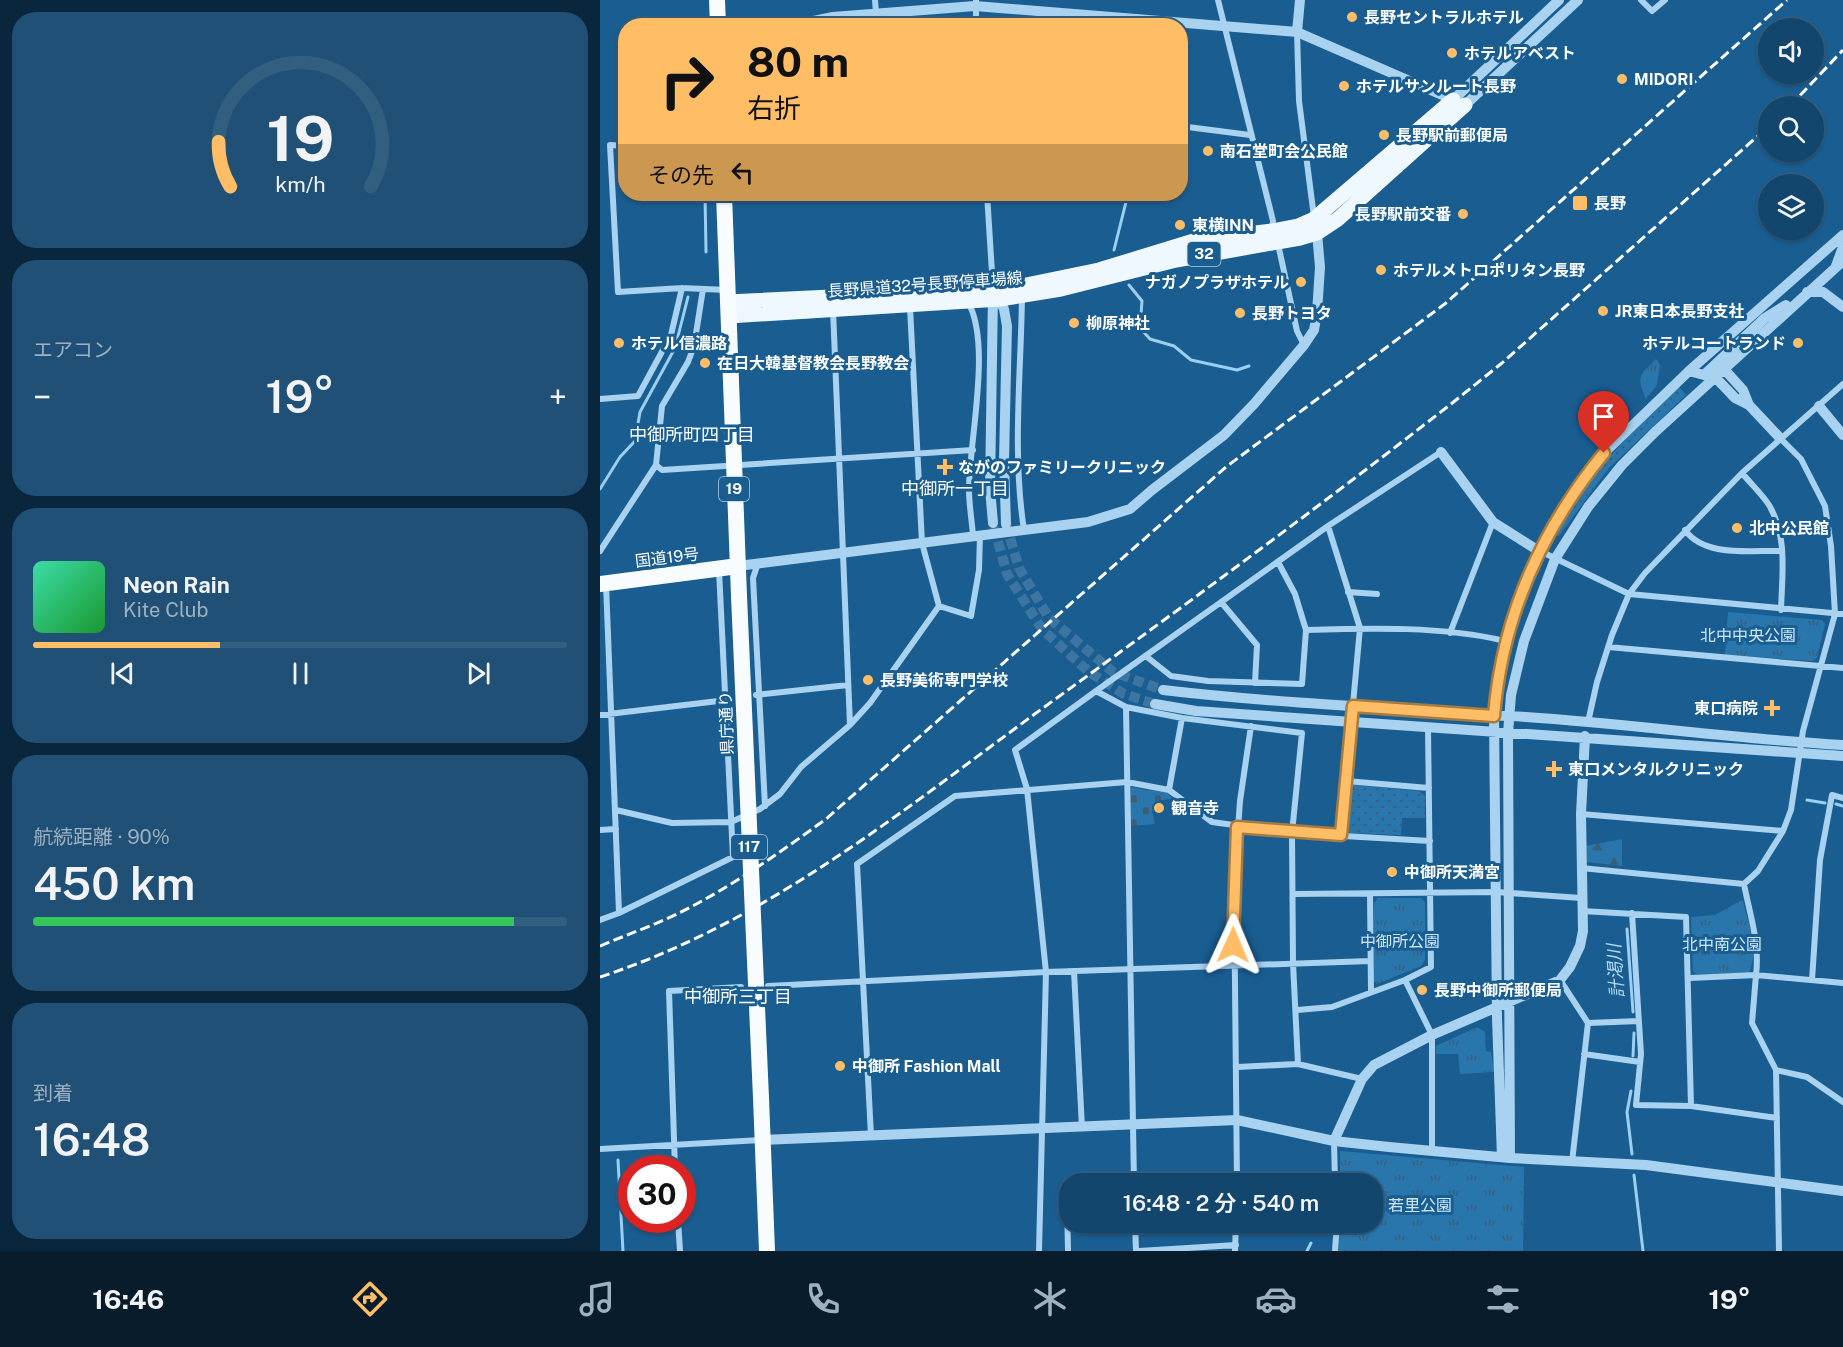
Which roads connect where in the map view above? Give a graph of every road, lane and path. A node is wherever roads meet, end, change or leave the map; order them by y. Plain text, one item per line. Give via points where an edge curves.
1 (717, 0) edge
2 (875, 0) edge
3 (1218, 0) edge
4 (1300, 0) edge
5 (1578, 0) edge
6 (1641, 0) edge
7 (1665, 0) edge
8 (1556, 1) edge
9 (976, 3) edge
10 (876, 13) junction
11 (718, 18) edge
12 (840, 18) edge
13 (1094, 18) edge
14 (1188, 25) edge
15 (1224, 27) junction
16 (1297, 32) junction
17 (1475, 80) junction
18 (1467, 103) junction
19 (1188, 127) edge
20 (1250, 135) junction
21 (618, 146) edge
22 (724, 201) edge
23 (988, 201) edge
24 (1316, 226) junction
25 (1843, 235) edge
26 (1275, 238) junction
27 (1843, 247) edge
28 (1839, 264) edge
29 (682, 288) junction
30 (703, 289) junction
31 (1809, 290) junction
32 (995, 296) junction
33 (1022, 296) junction
34 (968, 302) junction
35 (728, 303) junction
36 (910, 304) junction
37 (1843, 307) edge
38 (832, 309) junction
39 (1304, 345) junction
40 (1724, 369) junction
41 (1689, 371) junction
42 (1715, 377) junction
43 (1843, 384) edge
44 (600, 399) edge
45 (1749, 405) junction
46 (1820, 406) junction
47 (1843, 435) edge
48 (1780, 438) junction
49 (973, 450) junction
50 (1441, 452) joint
51 (917, 454) junction
52 (838, 459) junction
53 (656, 465) junction
54 (733, 466) junction
55 (1742, 473) junction
56 (1492, 522) junction
57 (993, 523) tunnel mouth
58 (1006, 524) tunnel mouth
59 (1328, 526) junction
60 (1024, 530) junction
61 (1685, 530) junction
62 (977, 536) junction
63 (922, 543) junction
64 (600, 551) edge
65 (1539, 551) junction
66 (1782, 551) junction
67 (843, 552) junction
68 (1555, 559) junction
69 (1278, 562) junction
70 (758, 563) junction
71 (738, 566) junction
72 (719, 569) junction
73 (603, 583) edge
74 (1348, 592) junction
75 (1377, 594) dead end
76 (1629, 594) junction
77 (1221, 602) junction
78 (939, 606) junction
79 (1781, 610) junction
80 (1835, 614) junction
81 (1843, 614) edge
82 (1360, 628) junction
83 (1306, 630) junction
84 (1450, 633) junction
85 (1505, 641) junction
86 (1608, 647) junction
87 (1147, 657) junction
88 (1822, 666) junction
89 (1843, 668) edge
90 (1255, 683) junction
91 (848, 685) junction
92 (1163, 690) tunnel mouth
93 (1096, 692) junction
94 (757, 695) junction
95 (726, 700) junction
96 (1155, 704) tunnel mouth
97 (1353, 706) junction
98 (1126, 707) junction
99 (612, 714) junction
100 (600, 716) edge
101 (1494, 716) junction
102 (1509, 716) junction
103 (1182, 717) junction
104 (1350, 720) junction
105 (1588, 722) junction
106 (850, 725) junction
107 (1251, 726) junction
108 (1428, 727) junction
109 (1494, 733) junction
110 (1508, 733) junction
111 (1585, 736) junction
112 (1843, 745) edge
113 (1800, 748) junction
114 (1843, 756) edge
115 (1346, 781) junction
116 (1127, 782) junction
117 (1429, 788) junction
118 (1027, 789) junction
119 (1168, 790) junction
120 (1843, 798) edge
121 (765, 806) junction
122 (616, 810) junction
123 (1581, 814) junction
124 (731, 822) junction
125 (1237, 827) junction
126 (600, 830) edge
127 (616, 830) junction
128 (1783, 831) junction
129 (1292, 833) junction
130 (1341, 835) junction
131 (1430, 841) junction
132 (1581, 868) junction
133 (1744, 884) junction
134 (1430, 892) junction
135 (1496, 892) junction
136 (1509, 893) junction
137 (1294, 894) junction
138 (1370, 894) junction
139 (1581, 898) junction
140 (1582, 910) junction
141 (619, 913) junction
142 (1632, 913) junction
143 (600, 920) edge
144 (1370, 961) junction
145 (1293, 963) junction
146 (1233, 965) junction
147 (1131, 969) junction
148 (1074, 971) junction
149 (1046, 972) junction
150 (1756, 975) junction
151 (1690, 978) junction
152 (1405, 980) junction
153 (1560, 980) junction
154 (1812, 980) junction
155 (863, 981) junction
156 (1843, 983) edge
157 (768, 986) dead end
158 (741, 987) dead end
159 (1371, 991) junction
160 (1509, 1004) junction
161 (1497, 1008) junction
162 (1297, 1010) junction
163 (1639, 1021) junction
164 (1588, 1023) junction
165 (1432, 1035) junction
166 (1584, 1054) junction
167 (1640, 1062) junction
168 (1298, 1064) junction
169 (1237, 1067) junction
170 (1776, 1070) junction
171 (1362, 1079) junction
172 (1843, 1102) edge
173 (1691, 1106) junction
174 (1777, 1118) junction
175 (1237, 1120) junction
176 (1132, 1125) junction
177 (1082, 1128) junction
178 (1042, 1130) junction
179 (871, 1136) junction
180 (762, 1140) junction
181 (1334, 1141) junction
182 (674, 1144) junction
183 (600, 1149) edge
184 (1432, 1151) junction
185 (674, 1155) edge
186 (1506, 1157) junction
187 (1572, 1162) junction
188 (1134, 1173) edge
189 (1237, 1173) edge
190 (1335, 1173) edge
191 (1778, 1182) junction
192 (1843, 1191) edge
193 (679, 1233) edge
194 (1068, 1233) edge
195 (1136, 1233) edge
196 (1336, 1233) edge
197 (1236, 1248) edge
198 (680, 1251) edge
199 (767, 1251) edge
200 (1039, 1251) edge
201 (1068, 1251) edge
202 (1137, 1251) edge
203 (1335, 1251) edge
204 (1779, 1251) edge

1 - 11 highway
2 - 10 street
3 - 15 street
4 - 16 street
5 - 18 street
6 - 7 street via 1652,11
8 - 17 street
9 - 10 street
9 - 13 street
10 - 12 street
14 - 15 street
15 - 16 street
15 - 20 street
16 - 18 street
16 - 24 street via 1299,101
17 - 18 street
17 - 18 street
18 - 24 main road, 長野県道32号長野停車場線 / 32 via 1338,219
19 - 20 street
20 - 26 street
21 - 29 street via 610,145 618,292
22 - 35 highway, 県庁通り / 19
23 - 32 street
24 - 26 main road, 長野県道32号長野停車場線 / 32 via 1298,226
24 - 39 street via 1320,267 1317,313 1314,330
25 - 41 street
26 - 32 main road, 長野県道32号長野停車場線 / 32 via 1197,240
26 - 33 main road, 長野県道32号長野停車場線 / 32
26 - 39 street via 1297,331
27 - 28 street
28 - 31 street
29 - 30 street
29 - 44 street via 671,334 638,396
30 - 35 street
30 - 53 street via 694,346 662,406
31 - 37 street via 1829,295
31 - 40 street
31 - 41 street via 1766,318 1704,375
32 - 33 main road, 長野県道32号長野停車場線 / 32
32 - 34 main road, 長野県道32号長野停車場線 / 32
32 - 35 main road, 長野県道32号長野停車場線 / 32
32 - 57 street via 990,489
32 - 58 street via 1007,326
33 - 60 street via 1017,416 1018,489
34 - 36 main road, 長野県道32号長野停車場線 / 32
34 - 49 street via 976,319 978,339
35 - 38 main road, 長野県道32号長野停車場線 / 32
35 - 54 highway, 県庁通り / 19
36 - 38 main road, 長野県道32号長野停車場線 / 32
36 - 51 street
38 - 52 street
39 - 60 street via 1224,435 1131,509 1088,522
40 - 42 street
40 - 45 street via 1743,390
41 - 65 street via 1604,453 1572,493
42 - 45 street via 1735,398
42 - 68 street via 1622,465 1588,507
43 - 46 street
45 - 48 street
46 - 47 street
46 - 48 street
48 - 55 street
48 - 80 street via 1801,459 1825,506
49 - 51 street
49 - 62 street via 969,489
50 - 56 street
50 - 59 street
51 - 52 street
51 - 63 street
52 - 54 street
52 - 67 street
53 - 54 street via 662,470
53 - 64 street
54 - 71 highway, 県庁通り / 19
55 - 61 street
55 - 66 street via 1774,515
56 - 65 street
56 - 84 street
59 - 69 street
59 - 74 street
60 - 62 street
61 - 66 street via 1691,538 1714,548
61 - 76 street
62 - 63 street
62 - 78 street via 979,570 971,616
63 - 67 street
63 - 78 street
65 - 68 street
65 - 85 street
66 - 79 street
67 - 70 street
67 - 91 street
68 - 76 street
68 - 102 street via 1518,661
69 - 77 street
69 - 83 street via 1295,594
70 - 71 street
70 - 94 street via 753,578
71 - 72 highway, 国道19号
71 - 180 highway, 県庁通り / 117, bridge
72 - 73 highway, 国道19号
72 - 95 street
73 - 99 street
74 - 75 street
74 - 82 street
76 - 79 street
76 - 86 street
77 - 87 street
77 - 90 street via 1257,645
78 - 106 street
79 - 80 street
80 - 81 street
80 - 88 street
82 - 83 street
82 - 84 street
82 - 97 street
83 - 90 street via 1302,684
84 - 85 street
85 - 101 street
86 - 88 street
86 - 105 street
87 - 90 street via 1171,675
87 - 93 street
88 - 89 street
88 - 113 street
91 - 94 street
91 - 106 street
92 - 97 street
93 - 98 street
93 - 118 street via 1015,750
94 - 121 street
95 - 99 street
95 - 124 street
96 - 104 street via 1196,711
97 - 101 street
97 - 104 street
98 - 103 street
98 - 116 street
99 - 100 street
99 - 122 street
101 - 102 street
101 - 109 street
102 - 105 street
102 - 110 street
103 - 107 street
103 - 119 street
104 - 108 street
104 - 115 street
105 - 113 street
106 - 121 street via 801,767
107 - 125 street
107 - 129 street via 1302,733
108 - 109 street
108 - 117 street
109 - 110 street
109 - 135 street
110 - 111 street
110 - 136 street
111 - 113 street via 1720,749
111 - 123 street
112 - 113 street
113 - 114 street
113 - 128 street via 1791,810
115 - 117 street
115 - 130 street
116 - 118 street
116 - 119 street
116 - 147 street
117 - 131 street
118 - 149 street
118 - 155 street via 955,796 857,864
119 - 125 street via 1212,822
120 - 154 street via 1832,795 1820,860
121 - 124 street
122 - 124 street via 672,822
122 - 127 street
123 - 128 street
123 - 132 street
124 - 141 street via 733,857
125 - 129 street
125 - 146 street
126 - 127 street
127 - 141 street
128 - 133 street via 1758,871
129 - 130 street
129 - 137 street
130 - 131 street
131 - 134 street
132 - 133 street
132 - 139 street
133 - 150 street via 1757,936
134 - 135 street
134 - 138 street
134 - 152 street via 1431,967
135 - 136 street
135 - 161 street
136 - 139 street
136 - 160 street
137 - 138 street
137 - 145 street
138 - 144 street
139 - 140 street
140 - 142 street
140 - 153 street via 1580,946
141 - 143 street
142 - 151 street via 1686,917
142 - 163 street
144 - 145 street
144 - 159 street
145 - 146 street
145 - 162 street
146 - 147 street
146 - 169 street
147 - 148 street
147 - 176 street
148 - 149 street
148 - 177 street
149 - 155 street
149 - 178 street
150 - 151 street
150 - 154 street
150 - 170 street via 1752,1023
151 - 173 street
152 - 159 street
152 - 165 street
153 - 160 street
153 - 164 street
154 - 156 street
155 - 157 street
155 - 179 street
158 - 182 street via 669,990
159 - 162 street via 1332,1007
160 - 161 street
160 - 186 street
161 - 165 street
161 - 186 street
162 - 168 street
163 - 164 street
163 - 167 street
164 - 166 street
165 - 171 street via 1386,1057
165 - 184 street
166 - 167 street
166 - 187 street
167 - 173 street via 1636,1105
168 - 169 street
168 - 171 street
169 - 175 street
170 - 172 street via 1807,1077
170 - 174 street
171 - 181 street
173 - 174 street
174 - 191 street
175 - 176 street
175 - 181 street
175 - 189 street
176 - 177 street
176 - 188 street
177 - 178 street
178 - 179 street
178 - 200 street
179 - 180 street
180 - 182 street
180 - 199 highway, 県庁通り / 117
181 - 184 street
181 - 190 street
182 - 183 street
182 - 185 street
184 - 186 street
186 - 187 street
187 - 191 street via 1646,1164
191 - 192 street
191 - 204 street
193 - 198 street
194 - 201 street
195 - 202 street
196 - 203 street
197 - 202 street

